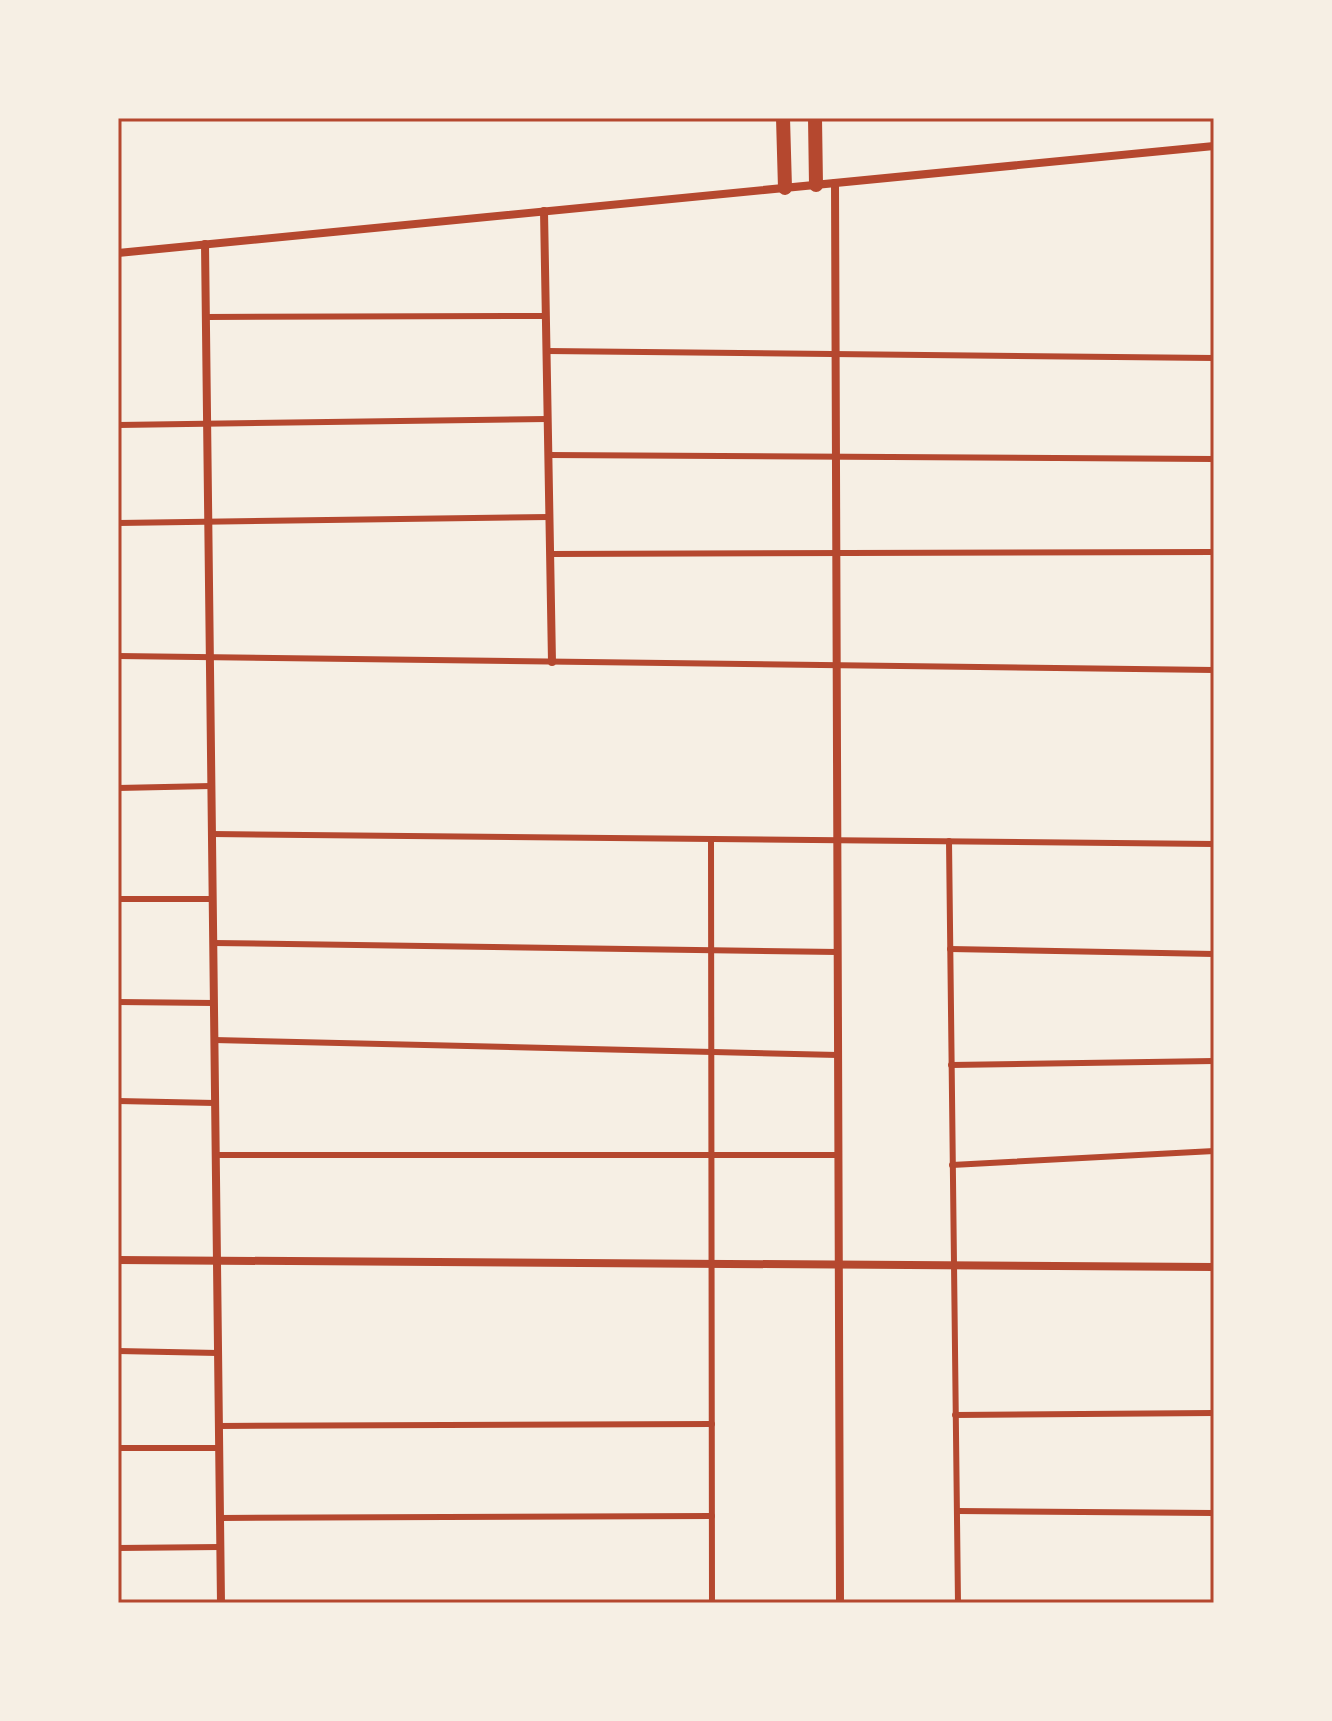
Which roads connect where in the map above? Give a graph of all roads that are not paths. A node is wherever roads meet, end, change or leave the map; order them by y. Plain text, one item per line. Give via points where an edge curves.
1 (783, 118) edge
2 (815, 118) edge
3 (1214, 146) edge
4 (835, 183) junction
5 (816, 185) junction
6 (785, 188) junction
7 (544, 211) junction
8 (205, 244) junction
9 (118, 253) edge
10 (546, 316) junction
11 (206, 317) junction
12 (547, 351) junction
13 (836, 354) junction
14 (1214, 358) edge
15 (547, 419) junction
16 (207, 423) junction
17 (118, 425) edge
18 (548, 455) junction
19 (836, 456) junction
20 (1214, 459) edge
21 (549, 517) junction
22 (208, 522) junction
23 (118, 523) edge
24 (1214, 552) edge
25 (550, 554) junction
26 (837, 554) junction
27 (118, 656) edge
28 (210, 657) junction
29 (552, 662) junction
30 (837, 665) junction
31 (1214, 670) edge
32 (211, 786) junction
33 (118, 788) edge
34 (212, 834) junction
35 (711, 839) junction
36 (837, 840) junction
37 (949, 841) junction
38 (1214, 844) edge
39 (118, 899) edge
40 (213, 899) junction
41 (213, 943) junction
42 (950, 949) junction
43 (711, 950) junction
44 (838, 952) junction
45 (1214, 954) edge
46 (118, 1002) edge
47 (214, 1003) junction
48 (214, 1040) junction
49 (711, 1052) junction
50 (838, 1055) junction
51 (1214, 1061) edge
52 (951, 1065) junction
53 (118, 1101) edge
54 (215, 1103) junction
55 (1214, 1151) edge
56 (216, 1155) junction
57 (711, 1155) junction
58 (839, 1155) junction
59 (952, 1165) junction
60 (118, 1260) edge
61 (217, 1260) junction
62 (711, 1263) junction
63 (839, 1265) junction
64 (954, 1265) junction
65 (1214, 1267) edge
66 (118, 1351) edge
67 (218, 1353) junction
68 (1214, 1413) edge
69 (955, 1415) junction
70 (712, 1424) junction
71 (218, 1426) junction
72 (118, 1448) edge
73 (219, 1448) junction
74 (957, 1511) junction
75 (1214, 1513) edge
76 (712, 1516) junction
77 (220, 1518) junction
78 (220, 1547) junction
79 (118, 1548) edge
80 (221, 1603) edge
81 (712, 1603) edge
82 (840, 1603) edge
83 (958, 1603) edge

1 - 6 street
2 - 5 street
3 - 4 street
4 - 5 street
4 - 13 street
5 - 6 street
6 - 7 street
7 - 8 street
7 - 10 street
8 - 9 street
8 - 11 street
10 - 11 lane
10 - 12 street
11 - 16 street
12 - 13 lane
12 - 15 street
13 - 14 lane
13 - 19 street
15 - 16 lane
15 - 18 street
16 - 17 lane
16 - 22 street
18 - 19 lane
18 - 21 street
19 - 20 lane
19 - 26 street
21 - 22 lane
21 - 25 street
22 - 23 lane
22 - 28 street
24 - 26 lane
25 - 26 lane
25 - 29 street
26 - 30 street
27 - 28 lane
28 - 29 lane
28 - 32 street
29 - 30 lane
30 - 31 lane
30 - 36 street
32 - 33 lane
32 - 34 street
34 - 35 lane
34 - 40 street
35 - 36 lane
35 - 43 lane
36 - 37 lane
36 - 44 street
37 - 38 lane
37 - 42 lane
39 - 40 lane
40 - 41 street
41 - 43 lane
41 - 47 street
42 - 45 lane
42 - 52 lane
43 - 44 lane
43 - 49 lane
44 - 50 street
46 - 47 lane
47 - 48 street
48 - 49 lane
48 - 54 street
49 - 50 lane
49 - 57 lane
50 - 58 street
51 - 52 lane
52 - 59 lane
53 - 54 lane
54 - 56 street
55 - 59 lane
56 - 57 lane
56 - 61 street
57 - 58 lane
57 - 62 lane
58 - 63 street
59 - 64 lane
60 - 61 street
61 - 62 street
61 - 67 street
62 - 63 street
62 - 70 lane
63 - 64 street
63 - 82 street
64 - 65 street
64 - 69 lane
66 - 67 lane
67 - 71 street
68 - 69 lane
69 - 74 lane
70 - 71 lane
70 - 76 lane
71 - 73 street
72 - 73 lane
73 - 77 street
74 - 75 lane
74 - 83 lane
76 - 77 lane
76 - 81 lane
77 - 78 street
78 - 79 lane
78 - 80 street

